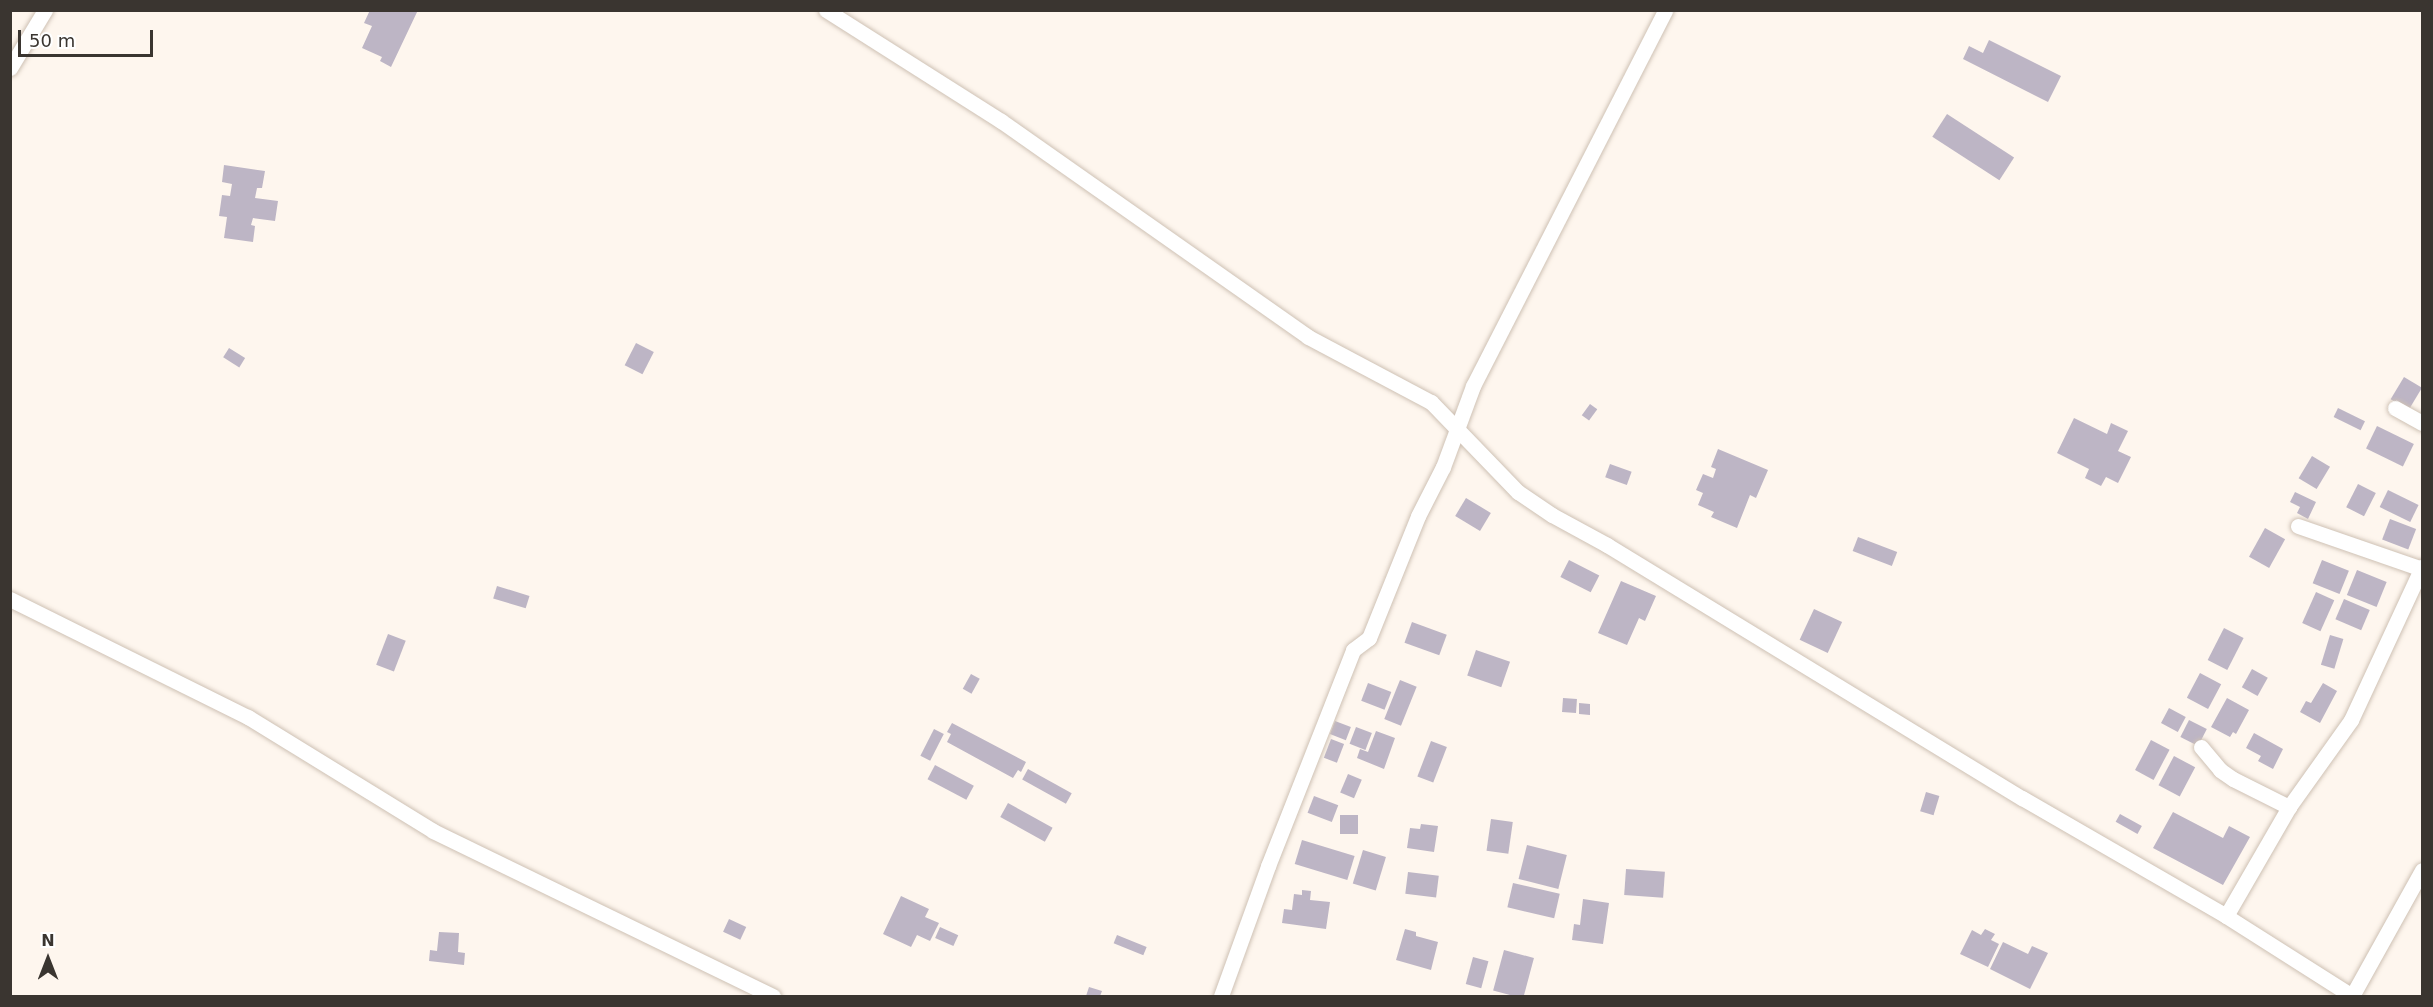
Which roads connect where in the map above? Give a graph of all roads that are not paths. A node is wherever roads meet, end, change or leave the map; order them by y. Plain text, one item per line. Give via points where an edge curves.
1 (45, 10) edge
2 (826, 10) edge
3 (1665, 10) edge
4 (10, 68) edge
5 (2395, 408) dead end
6 (2422, 423) edge
7 (1456, 429) junction
8 (2298, 526) dead end
9 (2422, 568) edge
10 (10, 599) edge
11 (2201, 747) dead end
12 (2289, 807) junction
13 (2422, 870) edge
14 (2226, 916) junction
15 (773, 996) edge
16 (1221, 996) edge

1 - 4 street
2 - 7 street via 1001,121 1308,337 1431,402
3 - 7 street via 1478,375
5 - 6 street
7 - 14 street via 1518,492 1552,515
7 - 16 street via 1369,638 1353,650
8 - 9 street
9 - 12 street via 2351,720
10 - 15 street via 249,717 433,831
11 - 12 street via 2233,779
12 - 14 street
13 - 14 street via 2352,996

